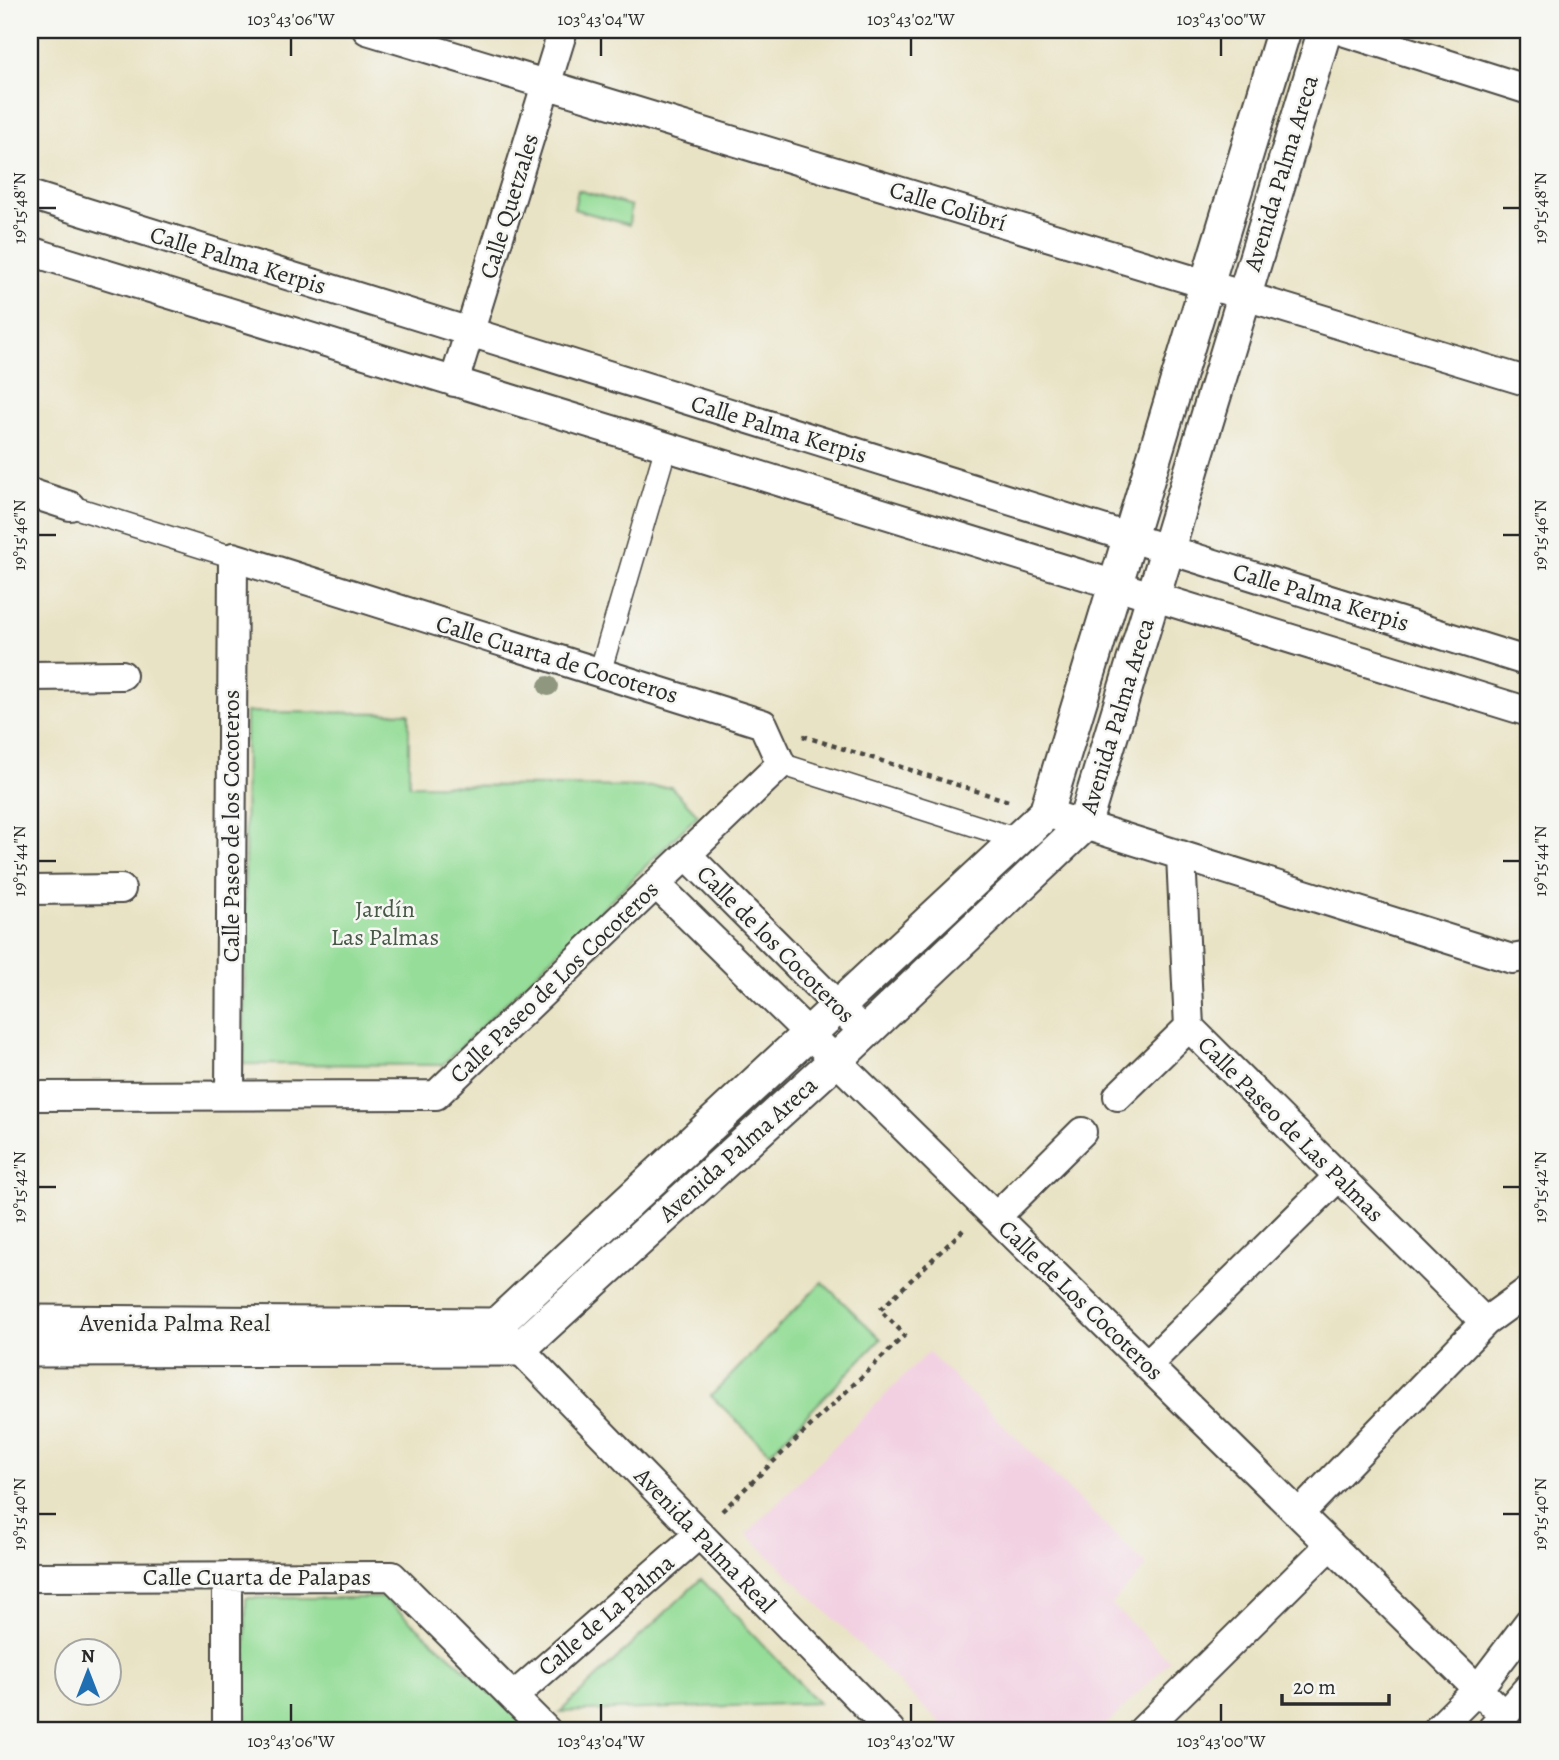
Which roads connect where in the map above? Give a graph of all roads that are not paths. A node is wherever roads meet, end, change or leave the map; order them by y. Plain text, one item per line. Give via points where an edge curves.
1 (367, 30) edge
2 (564, 30) edge
3 (1284, 30) edge
4 (1325, 30) edge
5 (1339, 30) edge
6 (547, 84) junction
7 (1529, 90) edge
8 (30, 195) edge
9 (30, 251) edge
10 (1206, 285) junction
11 (1244, 296) junction
12 (470, 332) junction
13 (454, 382) junction
14 (1529, 382) edge
15 (666, 447) junction
16 (30, 494) edge
17 (70, 506) joint
18 (1129, 538) junction
19 (1167, 550) junction
20 (233, 557) junction
21 (1115, 584) junction
22 (1153, 596) junction
23 (1529, 662) edge
24 (600, 672) junction
25 (122, 675) dead end
26 (30, 676) edge
27 (1529, 712) edge
28 (781, 764) junction
29 (1046, 813) junction
30 (1084, 825) junction
31 (1017, 839) junction
32 (687, 855) junction
33 (1181, 855) junction
34 (656, 884) junction
35 (121, 889) dead end
36 (30, 890) edge
37 (1529, 956) edge
38 (838, 1007) junction
39 (1189, 1027) junction
40 (865, 1033) junction
41 (809, 1034) junction
42 (836, 1060) junction
43 (230, 1095) junction
44 (30, 1096) edge
45 (1118, 1096) dead end
46 (1082, 1132) dead end
47 (1339, 1176) junction
48 (991, 1213) junction
49 (1529, 1290) edge
50 (30, 1322) edge
51 (1485, 1322) junction
52 (496, 1325) junction
53 (519, 1349) junction
54 (30, 1350) edge
55 (1147, 1365) junction
56 (1298, 1514) junction
57 (699, 1534) junction
58 (1330, 1545) junction
59 (228, 1576) junction
60 (30, 1577) edge
61 (1529, 1622) edge
62 (1529, 1687) edge
63 (1478, 1689) junction
64 (513, 1697) junction
65 (1498, 1723) edge
66 (227, 1730) edge
67 (546, 1730) edge
68 (890, 1730) edge
69 (1143, 1730) edge
70 (1437, 1730) edge

1 - 6 street, Calle Colibrí
2 - 6 street, Calle Quetzales
3 - 10 street, Avenida Palma Areca
4 - 11 street, Avenida Palma Areca
5 - 7 street
6 - 10 street, Calle Colibrí
6 - 12 street, Calle Quetzales
8 - 12 street, Calle Palma Kerpis
9 - 13 street, Calle Palma Kerpis
10 - 11 street, Calle Colibrí
10 - 18 street, Avenida Palma Areca
11 - 14 street, Calle Colibrí
11 - 19 street, Avenida Palma Areca
12 - 13 street, Calle Quetzales
12 - 18 street, Calle Palma Kerpis
13 - 15 street, Calle Palma Kerpis
15 - 21 street, Calle Palma Kerpis
15 - 24 street
16 - 17 street, Calle Cuarta de Cocoteros
17 - 20 street, Calle Cuarta de Cocoteros
18 - 19 street, Calle Palma Kerpis
18 - 21 street, Avenida Palma Areca
19 - 22 street, Avenida Palma Areca
19 - 23 street, Calle Palma Kerpis
20 - 24 street, Calle Cuarta de Cocoteros
20 - 43 street, Calle Paseo de los Cocoteros
21 - 22 street, Calle Palma Kerpis
21 - 29 street, Avenida Palma Areca
22 - 27 street, Calle Palma Kerpis
22 - 30 street, Avenida Palma Areca
24 - 28 street, Calle Cuarta de Cocoteros via 763,723
25 - 26 street
28 - 31 street
28 - 32 street, Calle Paseo de Los Cocoteros
29 - 30 street
29 - 31 street, Avenida Palma Areca
30 - 33 street
30 - 40 street, Avenida Palma Areca
31 - 38 street, Avenida Palma Areca
32 - 34 street, Calle Paseo de Los Cocoteros
32 - 38 street, Calle de los Cocoteros
33 - 37 street via 1512,959
33 - 39 street, Calle Paseo de Las Palmas
34 - 41 street, Calle de Los Cocoteros
34 - 43 street, Calle Paseo de Los Cocoteros via 436,1095
35 - 36 street
38 - 40 street, Calle de los Cocoteros
38 - 41 street, Avenida Palma Areca
39 - 45 street
39 - 47 street, Calle Paseo de Las Palmas
40 - 42 street, Avenida Palma Areca
41 - 42 street, Calle de Los Cocoteros
41 - 52 street, Avenida Palma Areca
42 - 48 street, Calle de Los Cocoteros
42 - 53 street, Avenida Palma Areca
43 - 44 street, Calle Paseo de Los Cocoteros
46 - 48 street
47 - 51 street, Calle Paseo de Las Palmas
47 - 55 street
48 - 55 street, Calle de Los Cocoteros
49 - 51 street
50 - 52 street, Avenida Palma Real
51 - 56 street
52 - 53 street, Avenida Palma Real
53 - 54 street, Avenida Palma Real
53 - 57 street, Avenida Palma Real
55 - 56 street, Calle de Los Cocoteros
56 - 58 street, Calle de Los Cocoteros
57 - 64 street, Calle de La Palma
57 - 68 street, Avenida Palma Real
58 - 63 street, Calle de Los Cocoteros
58 - 69 street
59 - 60 street, Calle Cuarta de Palapas
59 - 64 street, Calle Cuarta de Palapas via 392,1576
59 - 66 street
61 - 63 street
62 - 65 street
63 - 65 street, Calle de Los Cocoteros
63 - 70 street
64 - 67 street, Calle Cuarta de Palapas

